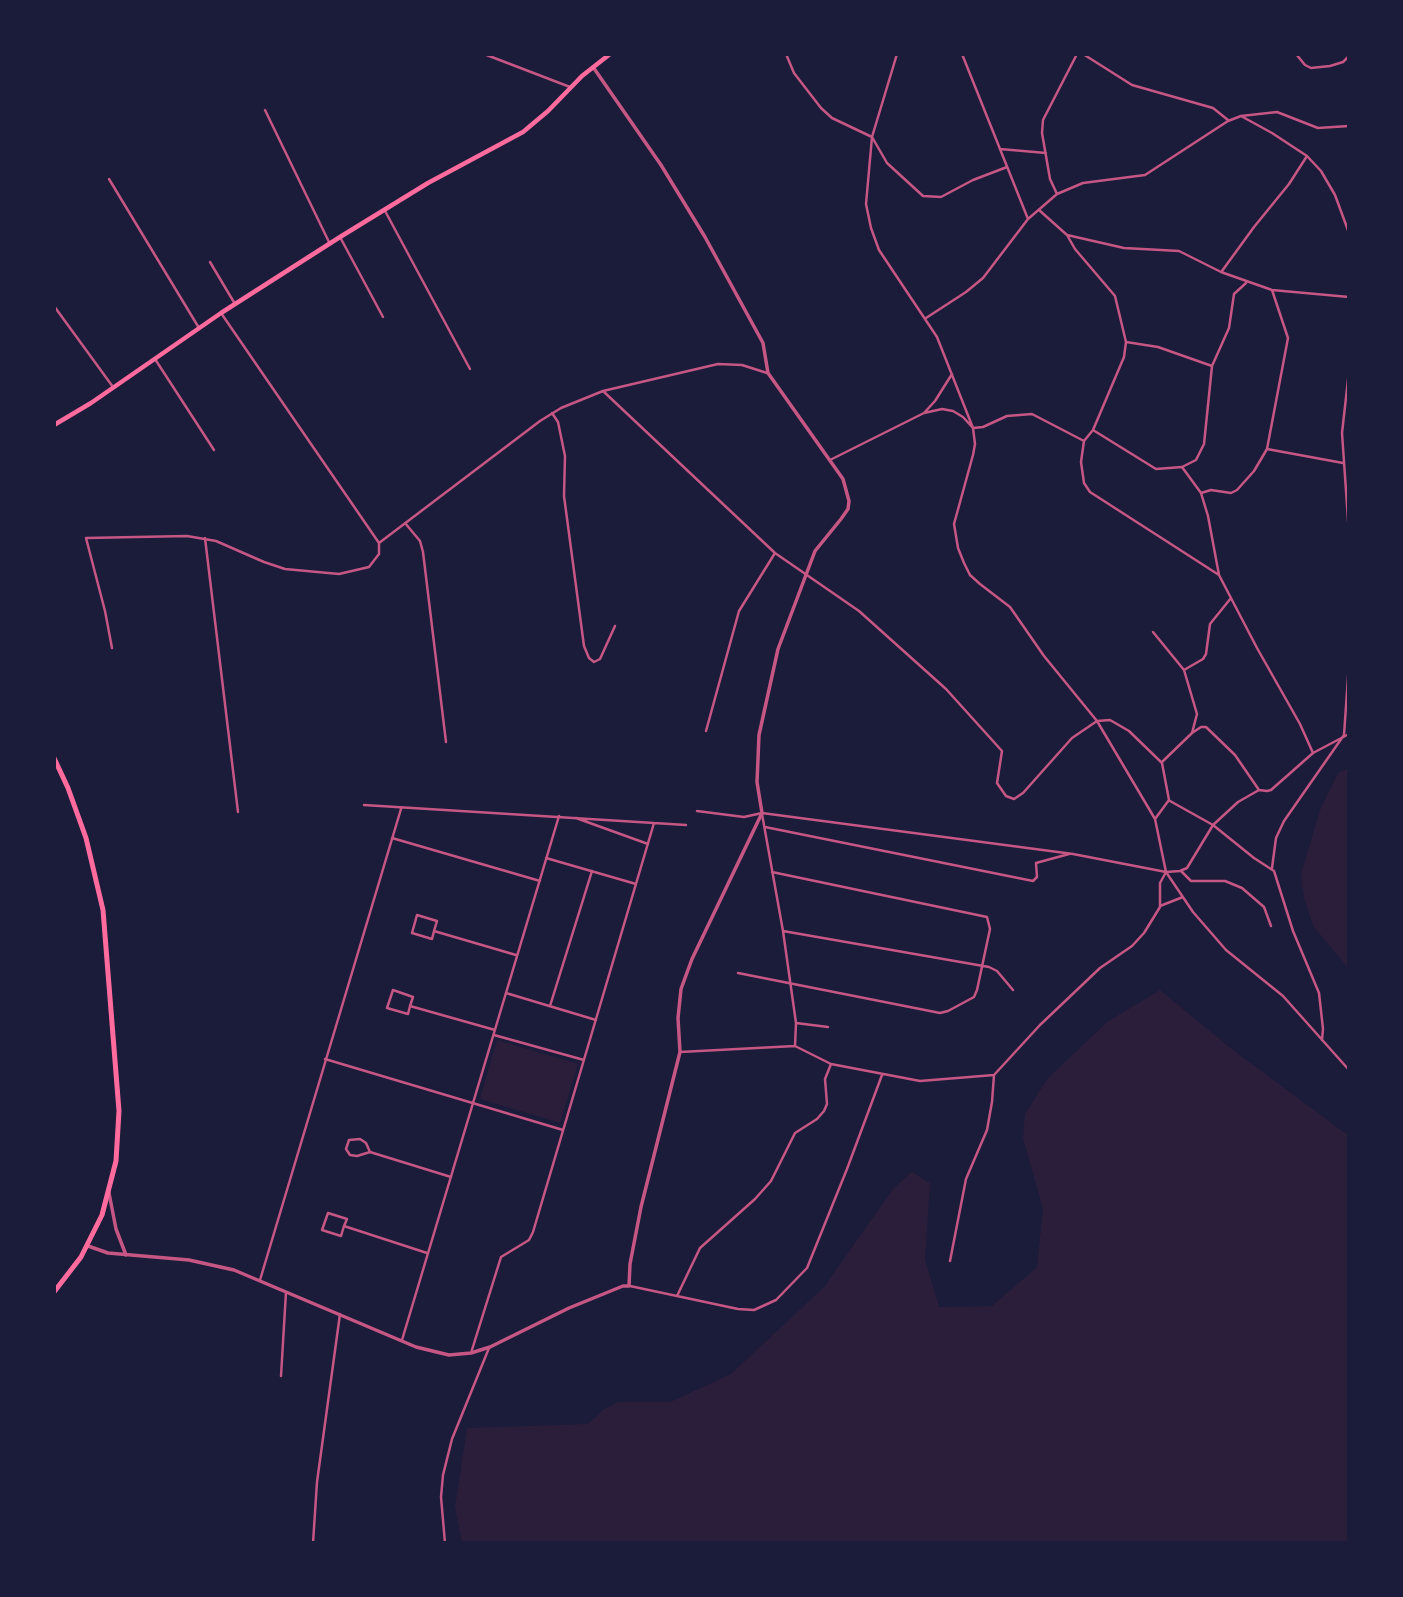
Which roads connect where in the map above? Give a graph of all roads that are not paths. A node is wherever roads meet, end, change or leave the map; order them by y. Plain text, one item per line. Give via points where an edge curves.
1 (484, 54) edge
2 (610, 54) edge
3 (786, 54) edge
4 (897, 54) edge
5 (962, 54) edge
6 (1077, 54) edge
7 (1083, 54) edge
8 (1296, 54) edge
9 (1349, 56) edge
10 (593, 66) junction
11 (571, 87) junction
12 (265, 110) dead end
13 (1241, 116) junction
14 (1228, 121) junction
15 (1349, 126) edge
16 (872, 137) junction
17 (1000, 149) junction
18 (1046, 153) junction
19 (1307, 156) junction
20 (1007, 167) junction
21 (109, 179) dead end
22 (1057, 194) junction
23 (384, 209) junction
24 (1039, 210) junction
25 (1028, 219) junction
26 (1349, 233) edge
27 (1067, 235) junction
28 (340, 237) junction
29 (330, 243) junction
30 (210, 262) dead end
31 (1222, 272) junction
32 (1247, 282) junction
33 (1272, 290) junction
34 (1349, 297) edge
35 (235, 304) junction
36 (54, 306) edge
37 (222, 313) junction
38 (383, 317) dead end
39 (926, 318) junction
40 (199, 328) junction
41 (1126, 342) junction
42 (155, 359) junction
43 (1212, 366) junction
44 (470, 369) dead end
45 (1349, 371) edge
46 (768, 373) junction
47 (951, 374) junction
48 (113, 387) junction
49 (603, 391) junction
50 (924, 413) junction
51 (551, 414) junction
52 (54, 425) edge
53 (972, 428) junction
54 (1093, 430) junction
55 (1084, 441) junction
56 (1267, 449) junction
57 (214, 450) dead end
58 (830, 460) junction
59 (1343, 463) junction
60 (1182, 467) junction
61 (1201, 493) junction
62 (405, 523) junction
63 (1349, 534) edge
64 (205, 538) junction
65 (379, 543) junction
66 (775, 553) junction
67 (805, 574) junction
68 (1219, 575) junction
69 (1231, 597) junction
70 (615, 626) dead end
71 (1153, 632) dead end
72 (112, 648) dead end
73 (1349, 663) edge
74 (1184, 670) junction
75 (1097, 721) junction
76 (706, 731) dead end
77 (1192, 733) junction
78 (1346, 735) edge
79 (446, 742) dead end
80 (1313, 753) junction
81 (54, 758) edge
82 (1161, 763) junction
83 (1259, 790) junction
84 (1169, 800) junction
85 (364, 805) dead end
86 (401, 809) junction
87 (697, 811) dead end
88 (238, 812) dead end
89 (762, 813) junction
90 (559, 817) junction
91 (574, 817) junction
92 (1155, 818) junction
93 (654, 823) junction
94 (686, 825) dead end
95 (1213, 825) junction
96 (765, 827) junction
97 (392, 838) junction
98 (648, 844) junction
99 (1073, 854) junction
100 (547, 858) junction
101 (1272, 868) junction
102 (592, 871) junction
103 (1180, 871) junction
104 (772, 872) junction
105 (1166, 872) junction
106 (540, 881) junction
107 (636, 884) junction
108 (1183, 897) junction
109 (1160, 906) junction
110 (1271, 926) dead end
111 (434, 931) junction
112 (783, 931) junction
113 (517, 955) junction
114 (983, 966) junction
115 (738, 973) dead end
116 (790, 982) junction
117 (1013, 990) dead end
118 (506, 993) junction
119 (410, 1006) junction
120 (550, 1006) junction
121 (596, 1020) junction
122 (796, 1023) junction
123 (828, 1027) dead end
124 (494, 1032) junction
125 (1322, 1040) junction
126 (796, 1046) junction
127 (680, 1052) junction
128 (325, 1059) junction
129 (584, 1060) junction
130 (831, 1064) junction
131 (1349, 1070) edge
132 (882, 1074) junction
133 (994, 1075) junction
134 (473, 1103) junction
135 (563, 1130) junction
136 (370, 1152) junction
137 (451, 1177) junction
138 (109, 1191) junction
139 (344, 1226) junction
140 (88, 1246) junction
141 (428, 1253) junction
142 (126, 1255) junction
143 (950, 1261) dead end
144 (260, 1280) junction
145 (629, 1286) junction
146 (286, 1291) junction
147 (54, 1292) edge
148 (677, 1296) junction
149 (340, 1314) junction
150 (402, 1341) junction
151 (490, 1347) junction
152 (471, 1353) junction
153 (281, 1376) dead end
154 (313, 1543) edge
155 (445, 1543) edge

1 - 11 street
2 - 10 main road
3 - 16 street via 794,73 821,108
4 - 16 street
5 - 17 street
6 - 18 street via 1043,120
7 - 14 street via 1132,85 1213,107
8 - 9 street via 1311,68 1343,62
10 - 11 main road
10 - 46 street via 705,237 763,343
11 - 23 main road via 516,136
12 - 29 street
13 - 14 street
13 - 15 street via 1277,112 1318,128
13 - 19 street
14 - 22 street via 1145,175 1083,183
16 - 20 street via 887,163 929,198 941,197
16 - 39 street via 866,204 871,228 890,269
17 - 18 street
17 - 20 street
18 - 22 street
19 - 26 street via 1335,195
19 - 31 street
20 - 25 street
21 - 40 street
22 - 24 street
23 - 28 main road
23 - 44 street
24 - 25 street
24 - 27 street
25 - 39 street via 983,278
27 - 31 street via 1124,248 1180,251
27 - 41 street via 1115,296
28 - 29 main road
28 - 38 street
29 - 35 main road
30 - 35 street
31 - 32 street
32 - 33 street
32 - 43 street via 1234,294 1229,328
33 - 34 street
33 - 56 street via 1288,338
35 - 37 main road
36 - 48 street
37 - 40 main road
37 - 65 street
39 - 47 street
40 - 42 main road
41 - 43 street via 1158,347
41 - 54 street
42 - 48 main road
42 - 57 street
43 - 60 street via 1204,444 1196,460
45 - 59 street
46 - 49 street via 718,364
46 - 58 street
47 - 50 street
47 - 53 street
48 - 52 main road
49 - 51 street
49 - 66 street
50 - 53 street via 953,411
50 - 58 street
51 - 62 street
51 - 70 street via 558,422 565,456 564,496 584,646 594,662 600,659
53 - 55 street via 984,428 1007,416 1031,414
53 - 75 street via 973,455 954,524 964,564 979,584 1010,607
54 - 55 street
54 - 60 street via 1156,470
55 - 68 street via 1081,462 1090,492
56 - 59 street
56 - 61 street via 1237,490
58 - 67 street via 843,479 848,509 821,541
59 - 63 street
60 - 61 street
61 - 68 street
62 - 65 street
62 - 79 street via 423,552
64 - 65 street via 285,569 339,574 369,567 379,554
64 - 72 street via 86,538
64 - 88 street
66 - 67 street
66 - 76 street via 739,611
67 - 75 street via 859,611 946,689 1002,751 997,783 1006,796 1014,799 1023,793 1072,738
67 - 89 street via 779,649 759,735 757,782
68 - 69 street
69 - 74 street via 1210,624 1203,659
69 - 80 street
71 - 74 street
73 - 78 street
74 - 77 street via 1197,713
75 - 82 street via 1110,720 1129,731
75 - 92 street
77 - 82 street
77 - 83 street via 1201,727 1209,729 1236,755
78 - 80 street
78 - 101 street via 1284,821 1276,838
80 - 83 street via 1271,790
81 - 138 highway via 86,838 106,931 119,1111
82 - 84 street
83 - 95 street
84 - 92 street
84 - 95 street
85 - 86 street
86 - 90 street
86 - 97 street
87 - 89 street via 744,817
89 - 96 street
89 - 99 street
89 - 127 street via 681,989
90 - 91 street
90 - 100 street
91 - 93 street
91 - 98 street
92 - 105 street
93 - 94 street
93 - 98 street
95 - 101 street
95 - 103 street via 1187,868
96 - 99 street via 1033,881 1036,863
96 - 104 street
97 - 106 street
97 - 128 street
98 - 107 street
99 - 105 street
100 - 102 street
100 - 106 street
101 - 125 street via 1319,993
102 - 107 street
102 - 120 street
103 - 105 street
103 - 110 street via 1191,881 1225,881 1250,893 1264,907
104 - 112 street
104 - 114 street via 987,917 990,929
105 - 108 street
105 - 109 street via 1160,883
106 - 113 street
107 - 121 street
108 - 109 street
108 - 125 street via 1215,940 1271,985
109 - 133 street via 1132,946 1100,968
111 - 111 street via 432,939 411,933 417,915 437,921
111 - 113 street
112 - 114 street
112 - 116 street
113 - 118 street
114 - 116 street via 974,998 940,1013
114 - 117 street via 998,971
115 - 116 street
116 - 122 street
118 - 120 street
118 - 124 street
119 - 119 street via 408,1014 387,1008 393,990 414,997
119 - 124 street
120 - 121 street
121 - 129 street
122 - 123 street
122 - 126 street
124 - 129 street
124 - 134 street
125 - 131 street
126 - 127 street
126 - 130 street
127 - 145 street via 641,1207
128 - 134 street
128 - 144 street
129 - 135 street
130 - 132 street
130 - 148 street via 825,1079 824,1111 795,1133 771,1181 755,1199 700,1248
132 - 133 street via 920,1081
132 - 148 street via 801,1276 776,1300 754,1310
133 - 143 street via 987,1130 966,1179
134 - 135 street
134 - 137 street
135 - 152 street via 531,1238 501,1257
136 - 136 street via 357,1156 345,1149 354,1138 366,1143
136 - 137 street
137 - 141 street
138 - 140 highway
138 - 142 street
139 - 139 street via 341,1236 322,1230 328,1213 346,1219
139 - 141 street
140 - 142 street
140 - 147 highway
141 - 150 street
142 - 144 street via 203,1262
144 - 146 street
145 - 148 street
145 - 151 street via 569,1308
146 - 149 street
146 - 153 street
149 - 150 street
149 - 154 street via 318,1469
150 - 152 street via 440,1354
151 - 152 street
151 - 155 street via 452,1439 443,1475

